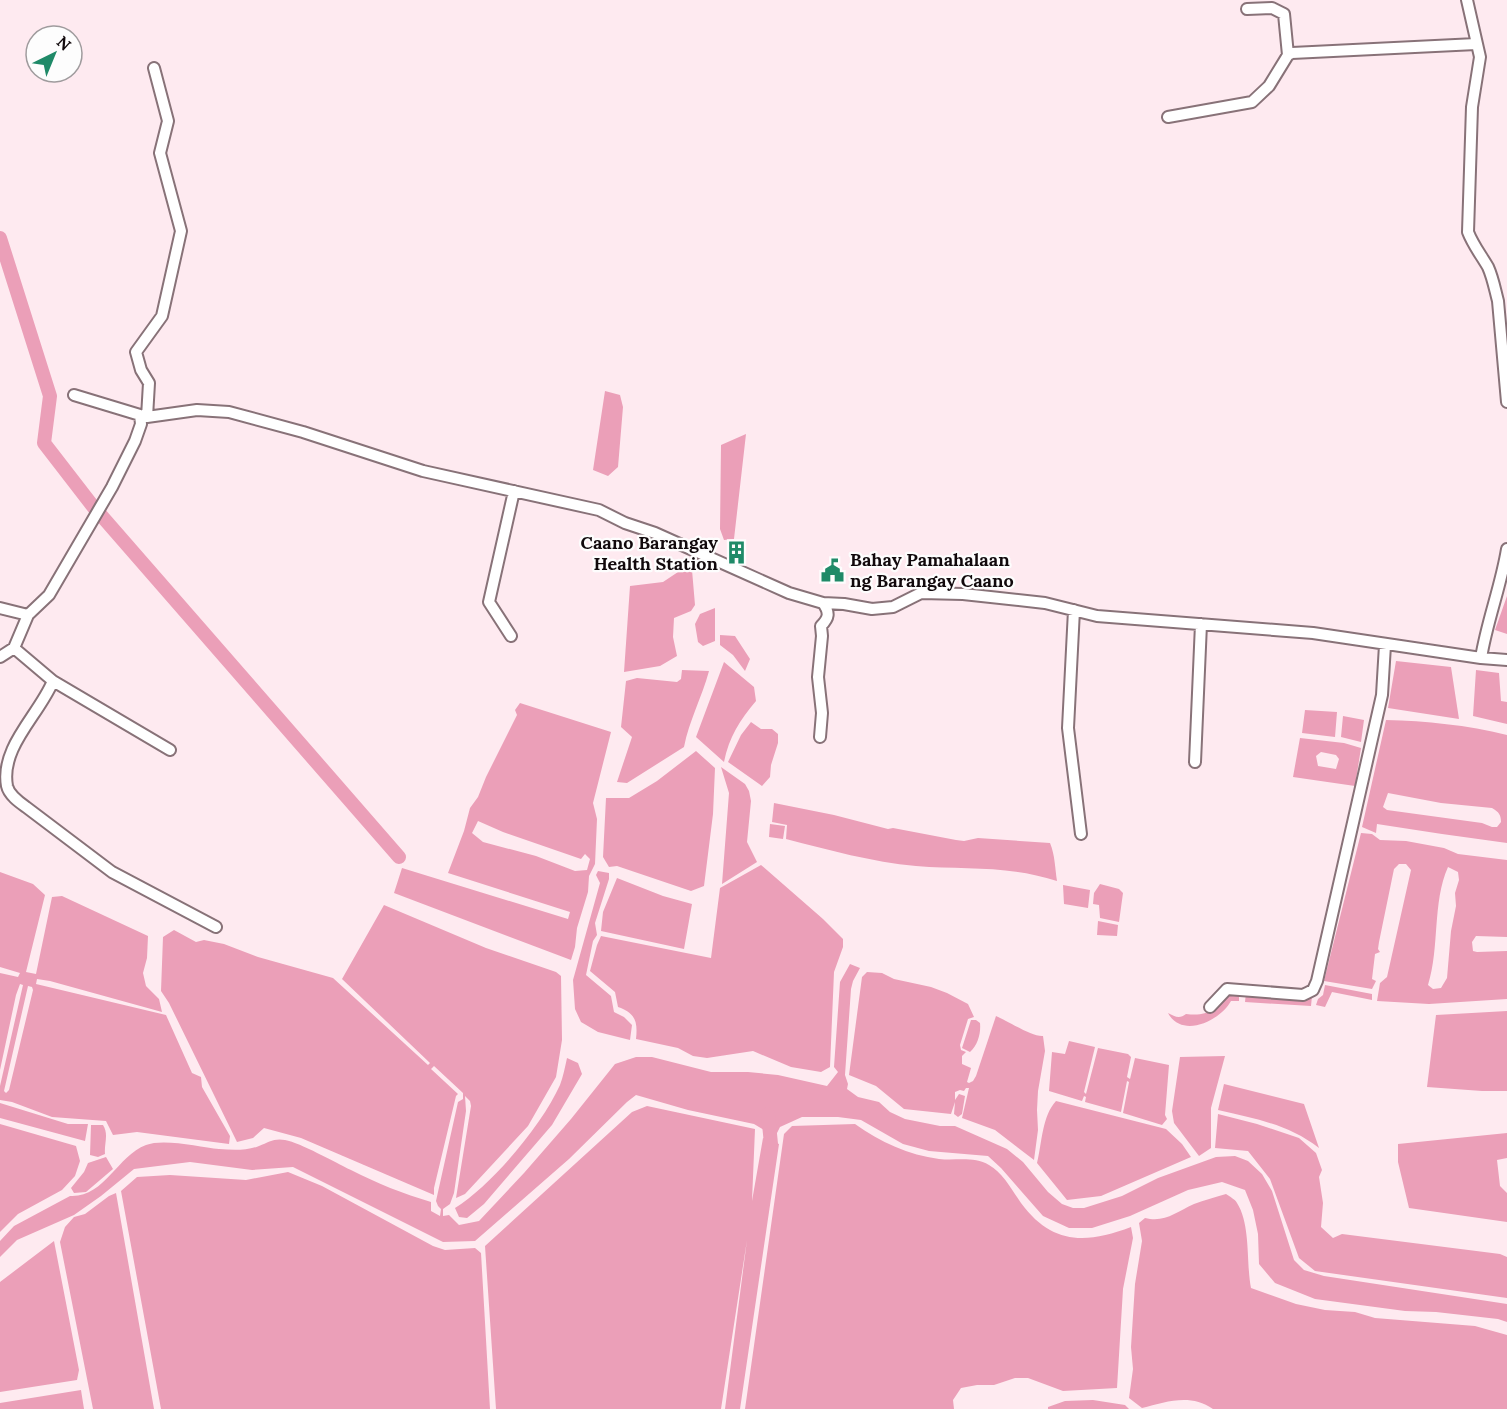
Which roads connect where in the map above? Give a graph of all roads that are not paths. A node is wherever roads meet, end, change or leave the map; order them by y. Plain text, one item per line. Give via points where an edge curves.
1 (1467, 0) edge
2 (1247, 9) dead end
3 (1476, 44) junction
4 (1288, 55) junction
5 (154, 68) dead end
6 (1168, 117) dead end
7 (74, 395) dead end
8 (1507, 402) edge
9 (144, 416) junction
10 (514, 491) junction
11 (1507, 549) edge
12 (823, 603) junction
13 (0, 608) edge
14 (1074, 610) junction
15 (28, 615) junction
16 (1201, 624) junction
17 (511, 636) dead end
18 (1385, 645) junction
19 (14, 648) junction
20 (0, 657) edge
21 (1481, 658) junction
22 (1507, 660) edge
23 (52, 681) junction
24 (820, 736) dead end
25 (170, 750) dead end
26 (1195, 762) dead end
27 (1081, 834) dead end
28 (216, 927) dead end
29 (1210, 1007) dead end

1 - 3 street
2 - 4 street via 1272,8 1284,14
3 - 4 street
3 - 8 street via 1480,57 1472,107 1468,232 1488,268 1498,301
4 - 6 street via 1269,86 1252,102
5 - 9 street via 168,121 160,153 181,231 162,316 136,352 149,383
7 - 9 street
9 - 10 street via 196,410 229,412 423,471
9 - 15 street via 112,487 49,596
10 - 12 street via 599,510 789,593
10 - 17 street via 489,602
11 - 21 street
12 - 14 street via 872,609 893,607 921,593 1045,603
12 - 24 street via 828,613 821,626
13 - 15 street
14 - 16 street via 1097,616
14 - 27 street via 1068,728
15 - 19 street
16 - 18 street via 1313,633
16 - 26 street
18 - 21 street
18 - 29 street via 1382,694 1313,990 1304,995 1227,989
19 - 20 street
19 - 23 street
21 - 22 street
23 - 25 street
23 - 28 street via 12,748 7,788 112,872

